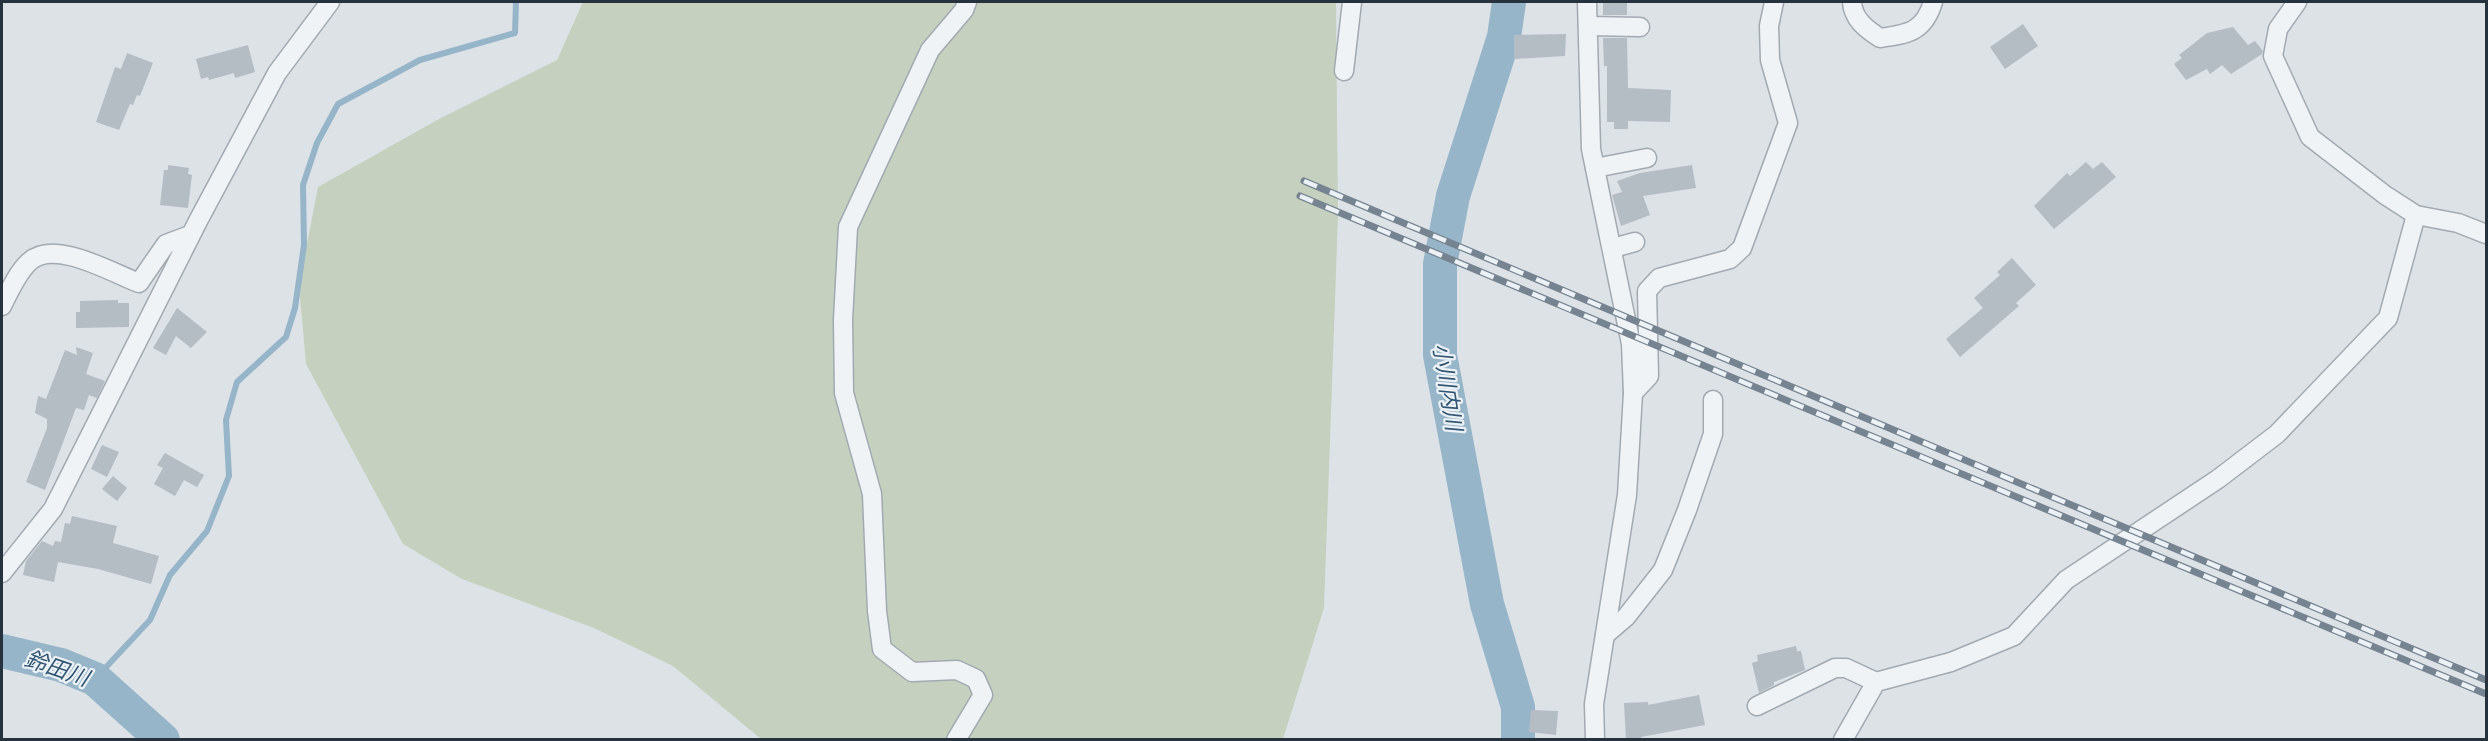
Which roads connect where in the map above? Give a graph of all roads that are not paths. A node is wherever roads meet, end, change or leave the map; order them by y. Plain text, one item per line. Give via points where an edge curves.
1 (330, 2) edge
2 (967, 2) edge
3 (1352, 2) edge
4 (1587, 2) edge
5 (1774, 2) edge
6 (1852, 2) edge
7 (1933, 2) edge
8 (2296, 2) edge
9 (1588, 26) junction
10 (1640, 27) dead end
11 (1344, 71) dead end
12 (1647, 158) dead end
13 (1595, 168) junction
14 (2416, 215) junction
15 (2487, 234) edge
16 (190, 235) junction
17 (1635, 242) dead end
18 (1613, 248) junction
19 (2, 306) edge
20 (1633, 393) junction
21 (1713, 400) dead end
22 (2, 573) edge
23 (1605, 634) junction
24 (1876, 682) junction
25 (1757, 706) dead end
26 (956, 740) edge
27 (1595, 740) edge
28 (1843, 740) edge

1 - 16 street via 277,73
2 - 26 street via 930,50 848,227 843,320 844,393 872,494 882,649 912,672 957,670 976,679 983,695
3 - 11 street
4 - 9 street
5 - 20 street via 1769,26 1770,60 1788,123 1742,248 1730,259 1659,278 1647,291 1648,376
6 - 7 street via 1863,27 1880,38 1908,34 1928,19
8 - 14 street via 2278,29 2273,56 2310,137
9 - 10 street
9 - 13 street via 1591,149
12 - 13 street
13 - 18 street
14 - 15 street via 2458,223
14 - 24 street via 2388,318 2277,434 2218,479 2066,580 2014,636 1951,662
16 - 19 street via 166,244 139,283 76,257 49,252 30,261
16 - 22 street via 52,509
17 - 18 street
18 - 20 street via 1631,344
20 - 23 street via 1627,495
21 - 23 street via 1713,434 1663,570 1626,617
23 - 27 street via 1594,704
24 - 25 street via 1846,668 1835,668
24 - 28 street

